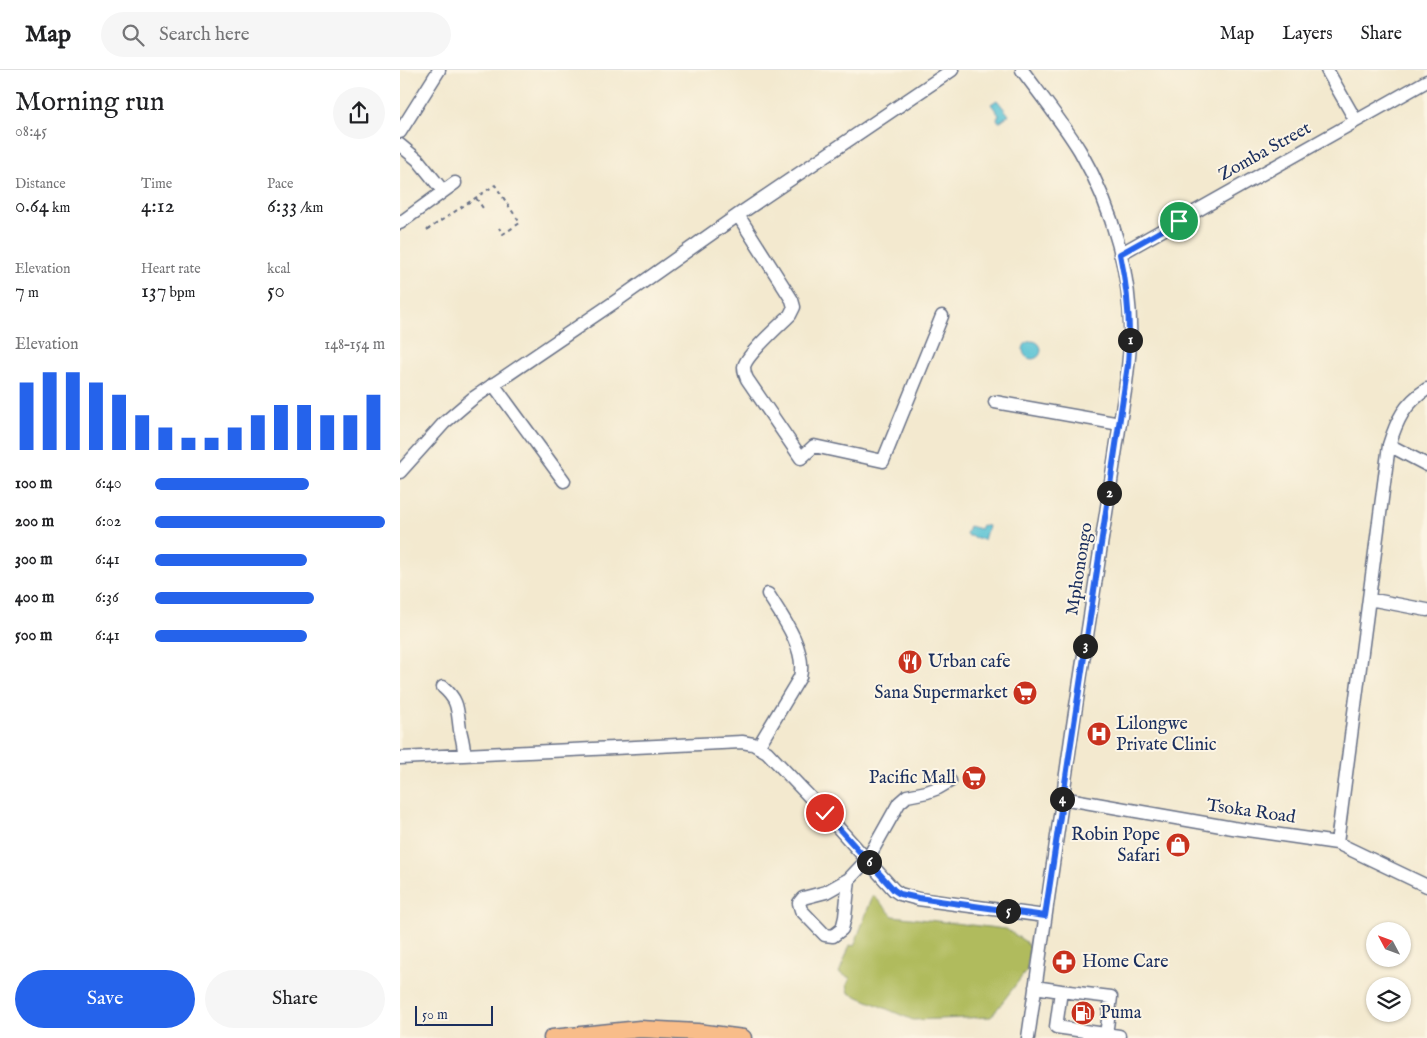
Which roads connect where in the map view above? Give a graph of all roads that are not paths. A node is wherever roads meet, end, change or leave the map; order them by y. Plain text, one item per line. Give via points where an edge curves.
1 (439, 70) edge
2 (952, 70) edge
3 (1022, 70) edge
4 (1327, 70) edge
5 (1427, 81) edge
6 (1356, 121) junction
7 (400, 132) edge
8 (400, 145) edge
9 (455, 183) dead end
10 (443, 191) junction
11 (738, 215) junction
12 (401, 220) edge
13 (1120, 254) junction
14 (942, 316) dead end
15 (493, 384) junction
16 (1427, 389) edge
17 (996, 402) dead end
18 (1120, 424) junction
19 (1388, 445) junction
20 (1427, 465) edge
21 (400, 472) edge
22 (564, 482) dead end
23 (768, 594) dead end
24 (1369, 599) junction
25 (1427, 610) edge
26 (443, 686) dead end
27 (758, 747) junction
28 (464, 754) junction
29 (400, 758) edge
30 (950, 781) dead end
31 (1062, 798) junction
32 (1337, 843) junction
33 (867, 860) junction
34 (849, 880) junction
35 (1427, 886) edge
36 (1045, 916) junction
37 (1035, 987) junction
38 (1061, 990) junction
39 (1106, 1035) junction
40 (552, 1038) edge
41 (743, 1038) edge
42 (1028, 1038) edge
43 (1119, 1038) edge

1 - 7 street
2 - 11 street
3 - 13 street, Mphonongo via 1080,151 1113,224
4 - 6 street
5 - 6 street, Zomba Street
6 - 13 street, Zomba Street
8 - 10 street via 418,160
9 - 10 street
10 - 12 street
11 - 14 street via 794,307 746,361 746,379 801,458 814,446 883,460
11 - 15 street
13 - 18 street, Mphonongo via 1130,330
15 - 21 street via 458,410
15 - 22 street
16 - 19 street via 1401,413
17 - 18 street
18 - 31 street, Mphonongo
19 - 20 street
19 - 24 street
23 - 27 street via 800,655 801,671
24 - 25 street
24 - 32 street
26 - 28 street via 457,705
27 - 28 street via 742,742
27 - 33 street
28 - 29 street
30 - 33 street via 927,792 907,796 899,803
31 - 32 street, Tsoka Road
31 - 36 street, Mphonongo
32 - 35 street, Tsoka Road
33 - 34 street
33 - 36 street via 900,894
34 - 34 street via 826,892 803,898 799,903 801,910 825,935 833,936 842,929
36 - 37 street, Mphonongo
37 - 38 street
37 - 42 street, Mphonongo
38 - 39 street via 1056,1027
38 - 39 street via 1111,997
39 - 43 street
40 - 41 main road via 640,1029

